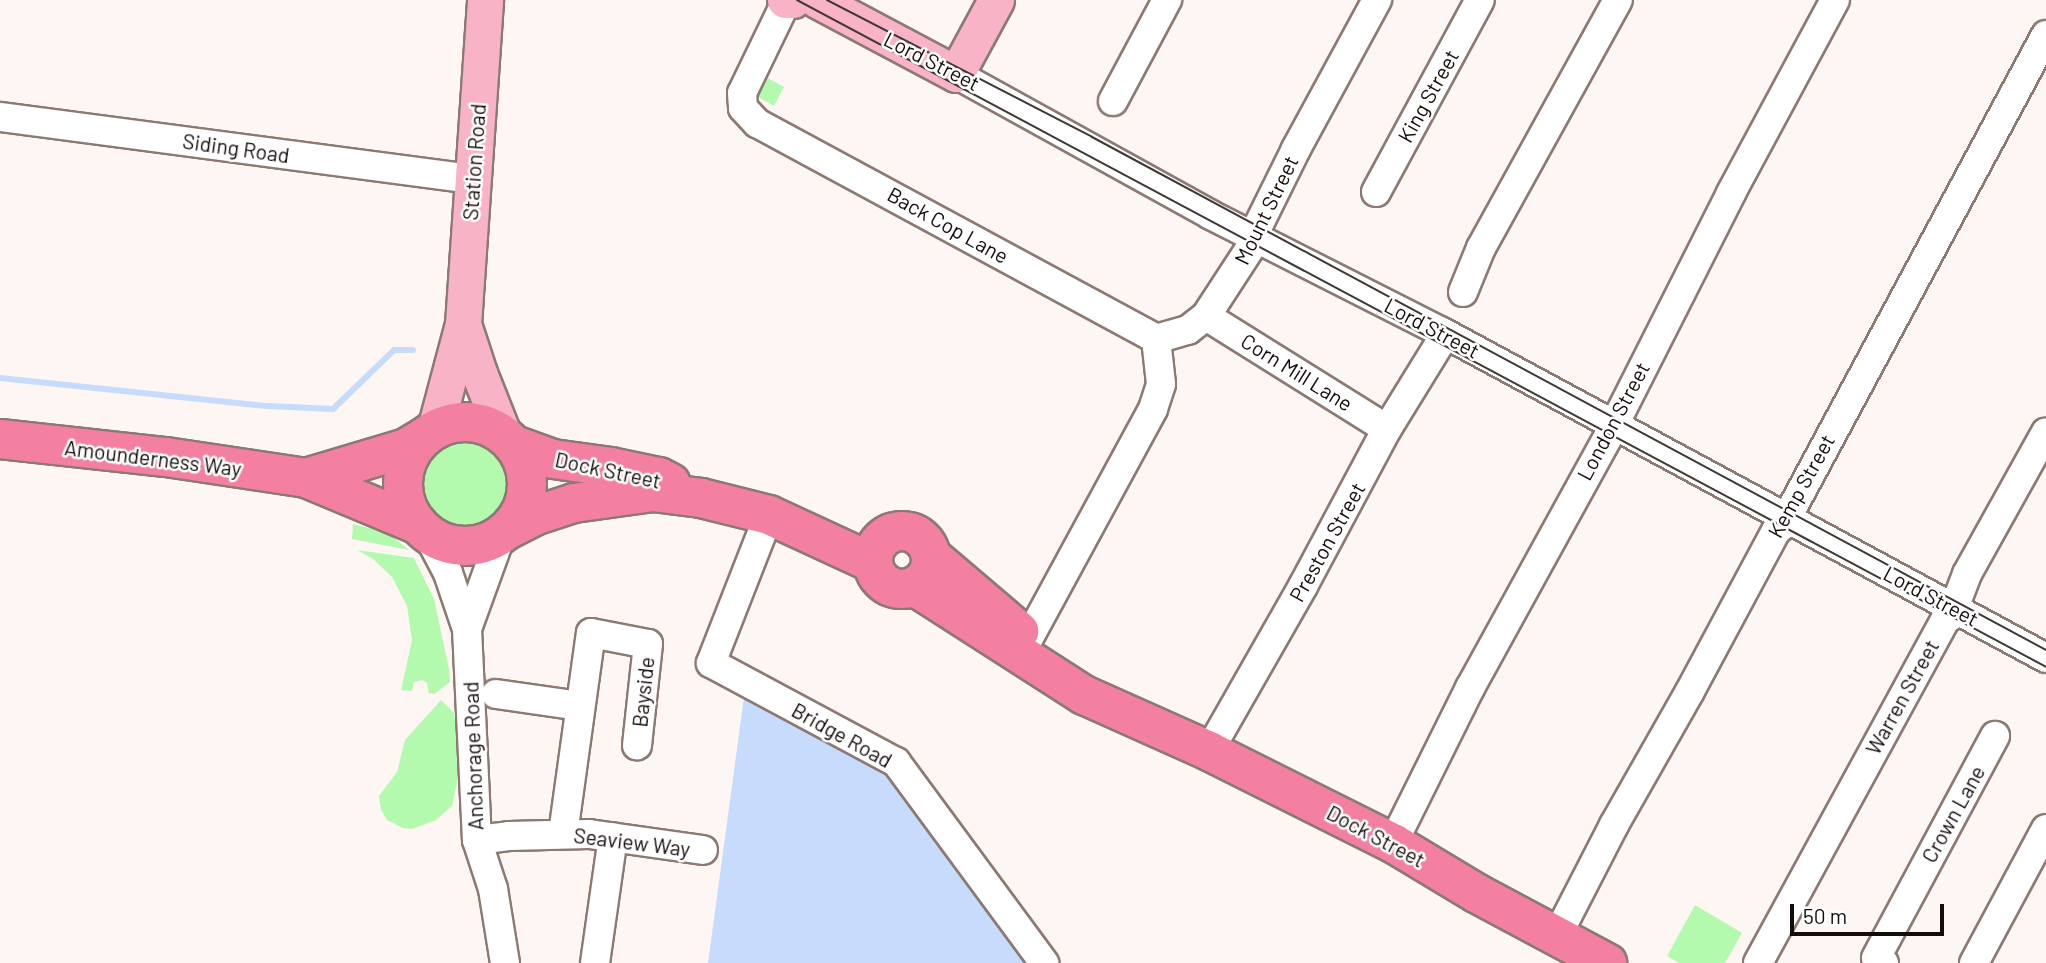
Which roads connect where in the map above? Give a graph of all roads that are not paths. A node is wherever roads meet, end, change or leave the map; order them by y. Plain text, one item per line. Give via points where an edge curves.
1 (485, 0) edge
2 (786, 0) edge
3 (793, 0) edge
4 (817, 0) edge
5 (996, 0) edge
6 (1167, 0) edge
7 (1377, 0) edge
8 (1480, 0) edge
9 (1618, 0) edge
10 (1835, 0) edge
11 (2046, 35) edge
12 (956, 74) junction
13 (1113, 101) dead end
14 (0, 117) edge
15 (472, 179) junction
16 (1376, 192) dead end
17 (1255, 236) junction
18 (1462, 292) dead end
19 (1206, 316) junction
20 (463, 324) junction
21 (1443, 332) junction
22 (1156, 339) junction
23 (1613, 424) junction
24 (1387, 429) junction
25 (2046, 432) edge
26 (430, 433) junction
27 (0, 439) edge
28 (509, 441) junction
29 (306, 478) junction
30 (701, 498) junction
31 (1783, 519) junction
32 (782, 522) junction
33 (423, 529) junction
34 (505, 532) junction
35 (879, 549) junction
36 (922, 571) junction
37 (1953, 609) junction
38 (467, 629) junction
39 (1023, 647) junction
40 (2046, 658) edge
41 (496, 694) dead end
42 (579, 706) junction
43 (1996, 736) dead end
44 (637, 745) dead end
45 (1209, 751) junction
46 (2046, 829) edge
47 (563, 834) junction
48 (613, 837) junction
49 (477, 840) junction
50 (1393, 843) junction
51 (703, 850) dead end
52 (1557, 936) junction
53 (505, 963) edge
54 (595, 963) edge
55 (1044, 963) edge
56 (1607, 963) edge
57 (1758, 963) edge
58 (1884, 963) edge
59 (1974, 963) edge

1 - 15 main road, Station Road
2 - 3 main road
2 - 22 street, Back Cop Lane via 742,93 743,108 757,123
4 - 12 main road, Lord Street
5 - 12 main road
6 - 13 street
7 - 17 street, Mount Street via 1296,149
8 - 16 street, King Street
9 - 18 street via 1481,248
10 - 23 street, London Street
11 - 31 street, Kemp Street
12 - 17 street, Lord Street
14 - 15 street, Siding Road
15 - 20 main road, Station Road
17 - 19 street, Mount Street
17 - 21 street, Lord Street
19 - 22 street, Mount Street via 1188,330
19 - 24 street, Corn Mill Lane
20 - 26 main road, Station Road
20 - 28 main road, Station Road via 482,382
21 - 23 street, Lord Street
21 - 24 street, Preston Street
22 - 39 street via 1161,384 1153,409
23 - 31 street, Lord Street
23 - 50 street, London Street via 1469,688
24 - 45 street, Preston Street
25 - 37 street, Warren Street via 1967,574
26 - 28 highway via 454,423 472,422 489,426
26 - 29 highway, Amounderness Way via 397,451
26 - 33 highway via 410,457 403,487 408,508
27 - 29 highway, Amounderness Way
28 - 30 highway, Dock Street via 552,459 659,477
28 - 34 highway via 527,474 527,494 522,510
29 - 33 highway, Amounderness Way
30 - 32 highway, Dock Street
30 - 34 highway, Dock Street via 653,492 574,503 534,516
31 - 37 street, Lord Street
31 - 52 street, Kemp Street
32 - 35 highway, Dock Street
32 - 55 street, Bridge Road via 711,663 896,762
33 - 34 highway via 452,545 470,546
33 - 38 street, Anchorage Road via 449,573
34 - 38 street, Anchorage Road
35 - 36 highway via 878,575 888,585 905,588
35 - 36 highway via 898,531 912,533 924,541
36 - 39 highway, Dock Street
37 - 40 street, Lord Street
37 - 57 street, Warren Street
38 - 49 street, Anchorage Road
39 - 45 highway, Dock Street via 1076,667 1139,719
41 - 42 street
42 - 44 street, Bayside via 591,633 648,644
42 - 47 street, Bayside
43 - 58 street, Crown Lane via 1876,958
45 - 50 highway, Dock Street
46 - 59 street
47 - 48 street, Seaview Way
47 - 49 street, Seaview Way
48 - 51 street, Seaview Way
48 - 54 street
49 - 53 street, Anchorage Road via 494,889
50 - 52 highway, Dock Street
52 - 56 highway, Dock Street

